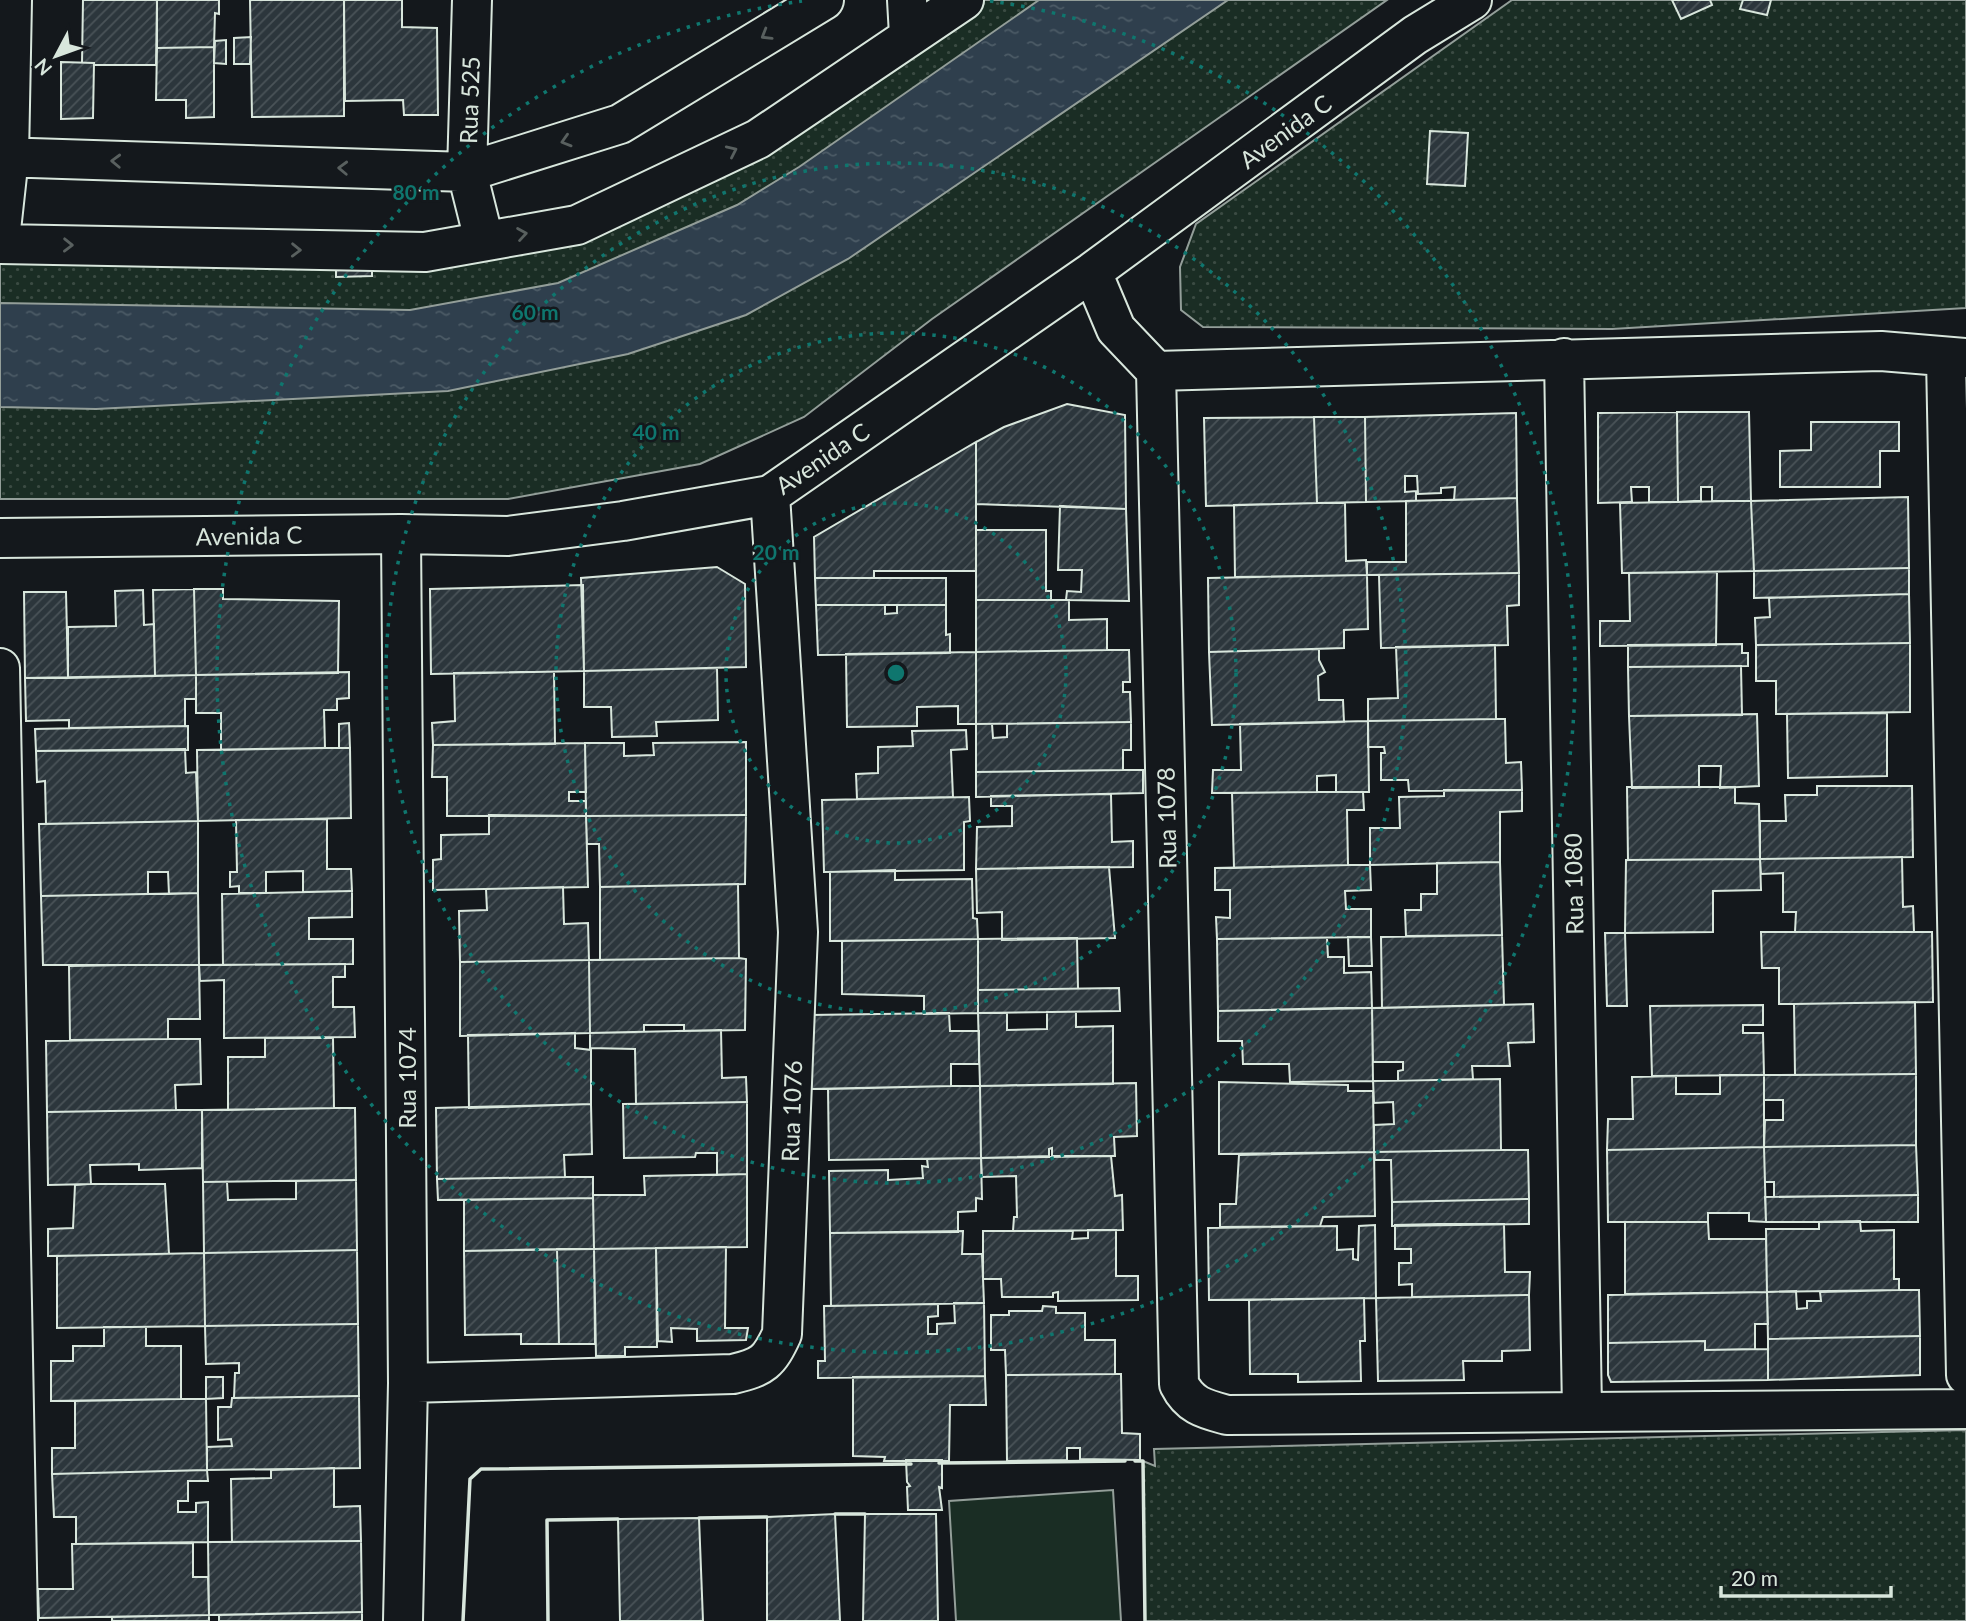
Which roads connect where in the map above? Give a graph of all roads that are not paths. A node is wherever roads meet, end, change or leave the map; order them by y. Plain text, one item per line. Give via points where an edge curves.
1 (12, 0) edge
2 (472, 0) edge
3 (824, 0) edge
4 (964, 0) edge
5 (1472, 0) edge
6 (908, 18) edge
7 (5, 158) edge
8 (467, 172) junction
9 (484, 240) junction
10 (0, 241) edge
11 (1092, 272) junction
12 (1564, 358) junction
13 (1956, 358) edge
14 (1156, 371) junction
15 (770, 495) junction
16 (401, 534) junction
17 (0, 538) edge
18 (0, 668) edge
19 (1966, 1375) edge
20 (408, 1383) junction
21 (1966, 1409) edge
22 (1582, 1410) junction
23 (18, 1621) edge
24 (403, 1621) edge

1 - 7 street
2 - 8 street, Rua 525
3 -> 8 street via 620,124
4 - 6 street
5 - 11 street, Avenida C via 1415,35
9 -> 6 street via 577,225 758,139
8 -> 7 street
7 - 10 street
8 - 9 street, Rua 525
10 -> 9 street via 396,252
11 - 14 street via 1116,329
11 - 15 street, Avenida C
12 - 13 street via 1881,351
12 - 14 street
12 - 22 street, Rua 1080
13 - 19 street
14 - 22 street, Rua 1078 via 1179,1384 1186,1398 1198,1407 1227,1415
15 - 16 street, Avenida C via 508,537
15 - 20 street, Rua 1076 via 798,932 782,1334 773,1354 760,1367 733,1374
16 - 17 street, Avenida C
16 - 20 street, Rua 1074
18 - 23 street
20 - 24 street, Rua 1074
21 - 22 street

